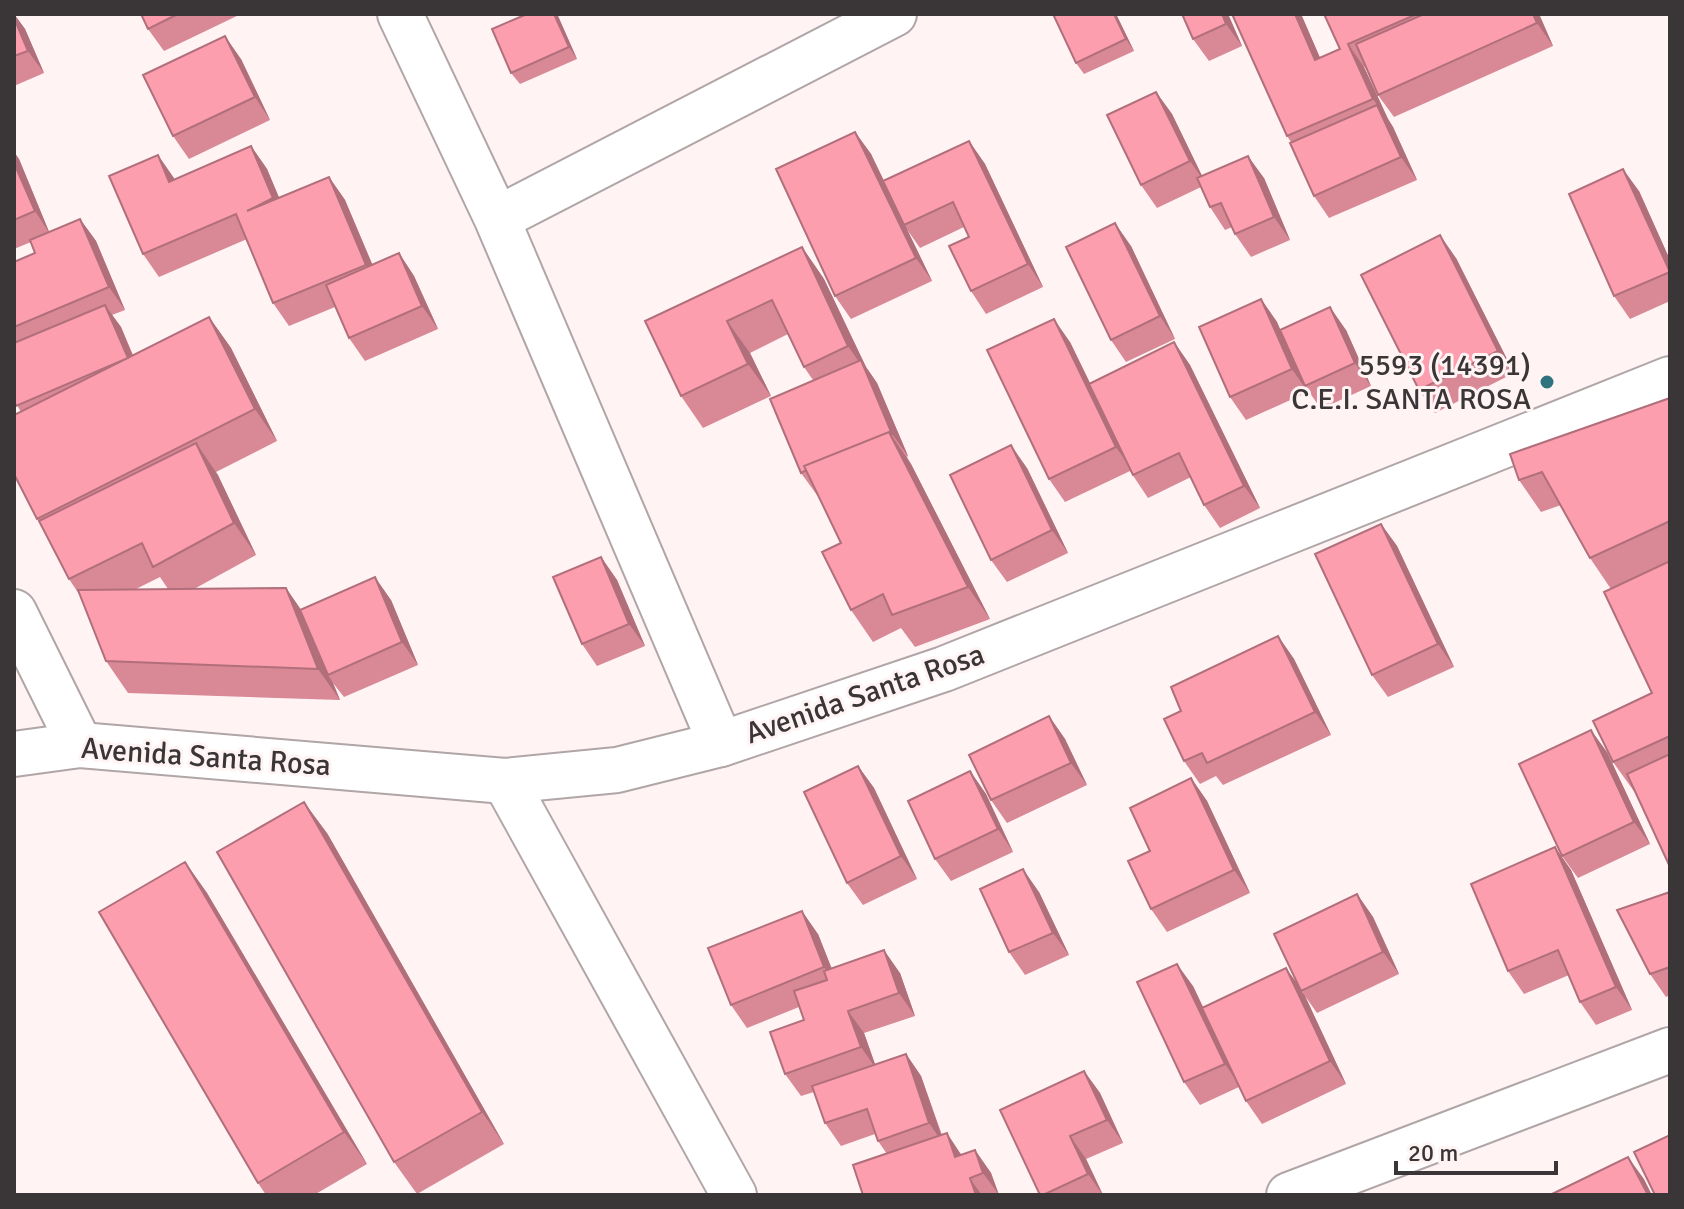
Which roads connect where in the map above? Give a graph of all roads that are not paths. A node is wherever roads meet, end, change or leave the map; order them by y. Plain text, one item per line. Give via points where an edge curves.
1 (400, 14) edge
2 (894, 14) edge
3 (497, 219) junction
4 (1670, 379) edge
5 (14, 612) edge
6 (721, 744) junction
7 (80, 745) junction
8 (14, 754) edge
9 (505, 781) junction
10 (1670, 1050) edge
11 (734, 1195) edge
12 (1289, 1195) edge

1 - 3 street
2 - 3 street
3 - 6 street
4 - 6 street, Avenida Santa Rosa via 944,669
5 - 7 street
6 - 9 street, Avenida Santa Rosa via 617,770
7 - 8 street, Avenida Santa Rosa
7 - 9 street, Avenida Santa Rosa
9 - 11 street
10 - 12 street

